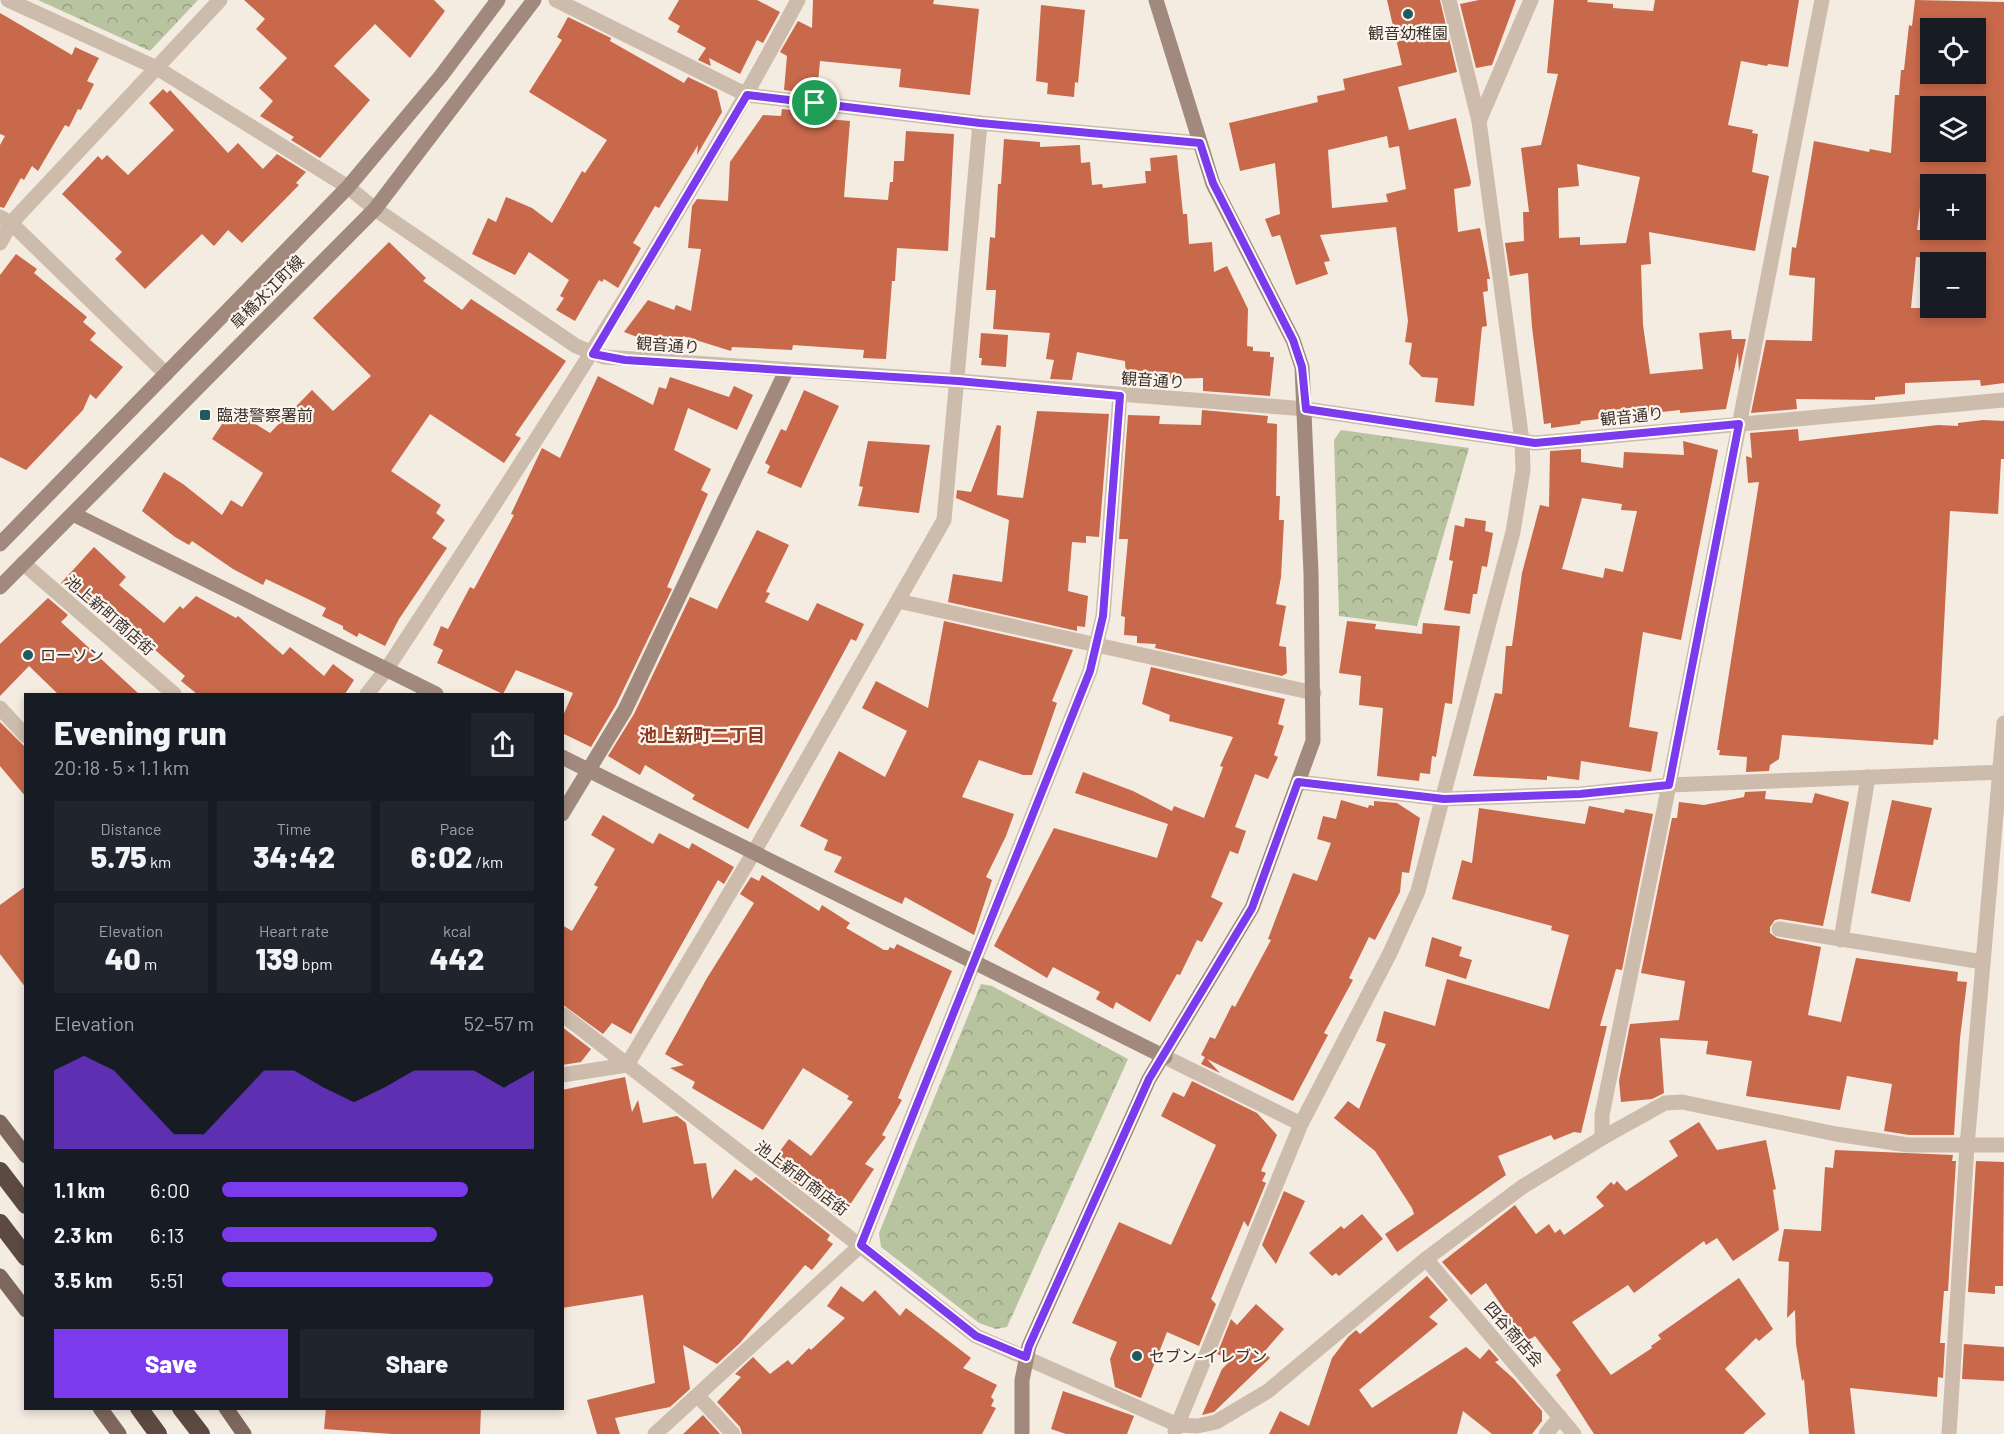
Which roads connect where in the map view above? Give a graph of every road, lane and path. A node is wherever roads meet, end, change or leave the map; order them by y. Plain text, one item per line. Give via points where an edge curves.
1 (8, 0) edge
2 (220, 0) edge
3 (498, 0) edge
4 (534, 0) edge
5 (556, 0) edge
6 (798, 0) edge
7 (1156, 0) edge
8 (1449, 0) edge
9 (1531, 0) edge
10 (1822, 0) edge
11 (157, 68) junction
12 (747, 95) junction
13 (1479, 121) junction
14 (980, 123) junction
15 (1200, 143) junction
16 (348, 187) junction
17 (375, 209) junction
18 (6, 220) edge
19 (0, 243) edge
20 (593, 354) junction
21 (786, 371) junction
22 (166, 374) junction
23 (958, 381) junction
24 (1120, 396) junction
25 (2004, 400) edge
26 (1306, 409) junction
27 (1739, 424) junction
28 (1521, 441) junction
29 (73, 514) junction
30 (0, 544) edge
31 (23, 563) junction
32 (0, 587) edge
33 (898, 601) junction
34 (1095, 646) junction
35 (386, 670) junction
36 (173, 693) edge
37 (368, 693) edge
38 (434, 693) edge
39 (1314, 693) junction
40 (0, 708) edge
41 (2004, 723) edge
42 (24, 734) edge
43 (564, 757) edge
44 (590, 770) junction
45 (2002, 772) edge
46 (1868, 777) junction
47 (1298, 782) junction
48 (1669, 785) junction
49 (1444, 799) junction
50 (564, 811) edge
51 (754, 852) junction
52 (1779, 929) dead end
53 (1840, 940) junction
54 (975, 962) junction
55 (1983, 962) junction
56 (564, 1016) edge
57 (1165, 1057) junction
58 (627, 1065) junction
59 (564, 1075) edge
60 (0, 1122) edge
61 (1301, 1124) junction
62 (1602, 1138) junction
63 (2004, 1144) edge
64 (1967, 1146) junction
65 (24, 1153) edge
66 (0, 1171) edge
67 (24, 1202) edge
68 (0, 1223) edge
69 (861, 1245) junction
70 (24, 1254) edge
71 (1426, 1259) junction
72 (0, 1276) edge
73 (24, 1307) edge
74 (1026, 1357) junction
75 (698, 1396) junction
76 (100, 1410) edge
77 (140, 1410) edge
78 (183, 1410) edge
79 (227, 1410) edge
80 (1560, 1417) junction
81 (1175, 1429) edge
82 (118, 1434) edge
83 (158, 1434) edge
84 (201, 1434) edge
85 (244, 1434) edge
86 (655, 1434) edge
87 (734, 1434) edge
88 (1022, 1434) edge
89 (1546, 1434) edge
90 (1574, 1434) edge
91 (1949, 1434) edge

1 - 11 street, 観音通り
2 - 11 street
3 - 16 street, 皐橋水江町線 via 441,76
4 - 17 street, 皐橋水江町線
5 - 12 street
6 - 12 street
7 - 15 street
8 - 13 street
9 - 13 street
10 - 27 street
11 - 16 street, 観音通り
11 - 18 street
12 - 14 street
12 - 20 street
13 - 28 street
14 - 15 street
14 - 23 street
15 - 26 street via 1213,183 1293,340 1302,367
16 - 17 street, 観音通り
16 - 22 street, 皐橋水江町線
17 - 20 street, 観音通り
17 - 29 street, 皐橋水江町線
18 - 19 street
18 - 22 street
20 - 21 street, 観音通り via 625,360
20 - 35 street
21 - 23 street, 観音通り
21 - 44 street via 634,691
22 - 30 street, 皐橋水江町線
23 - 24 street, 観音通り
23 - 33 street via 944,520
24 - 26 street, 観音通り
24 - 34 street via 1103,616
25 - 27 street, 観音通り
26 - 28 street, 観音通り
26 - 39 street
27 - 28 street, 観音通り via 1540,443
27 - 48 street
28 - 49 street via 1523,470 1513,532
29 - 31 street, 皐橋水江町線
29 - 35 street
31 - 32 street, 皐橋水江町線
31 - 36 street, 池上新町商店街
33 - 34 street
33 - 51 street
34 - 39 street
34 - 54 street via 1090,671
35 - 37 street
35 - 38 street
39 - 47 street via 1313,741
40 - 42 street
41 - 45 street
43 - 44 street
44 - 50 street
44 - 51 street
45 - 46 street
45 - 55 street
46 - 48 street
46 - 53 street
47 - 49 street
47 - 57 street via 1252,908
48 - 49 street via 1580,794
48 - 62 street via 1602,1115
49 - 61 street via 1418,891
51 - 54 street
51 - 58 street
52 - 53 street
53 - 55 street
54 - 57 street
54 - 69 street
55 - 64 street
56 - 58 street, 池上新町商店街
57 - 61 street
57 - 74 street via 1149,1079 1115,1150
58 - 59 street
58 - 69 street, 池上新町商店街
60 - 65 main road
61 - 81 street
62 - 64 street via 1665,1103 1682,1102 1870,1140
62 - 71 street via 1522,1187
63 - 64 street
64 - 91 street
66 - 67 highway
68 - 70 highway
69 - 74 street, 池上新町商店街 via 976,1336
69 - 75 street
71 - 80 street, 四谷商店会
71 - 81 street via 1268,1391 1216,1422
72 - 73 main road
74 - 81 street, 池上新町商店街
74 - 88 street
75 - 86 street
75 - 87 street
76 - 82 main road
77 - 83 highway
78 - 84 highway
79 - 85 main road
80 - 89 street
80 - 90 street, 四谷商店会

